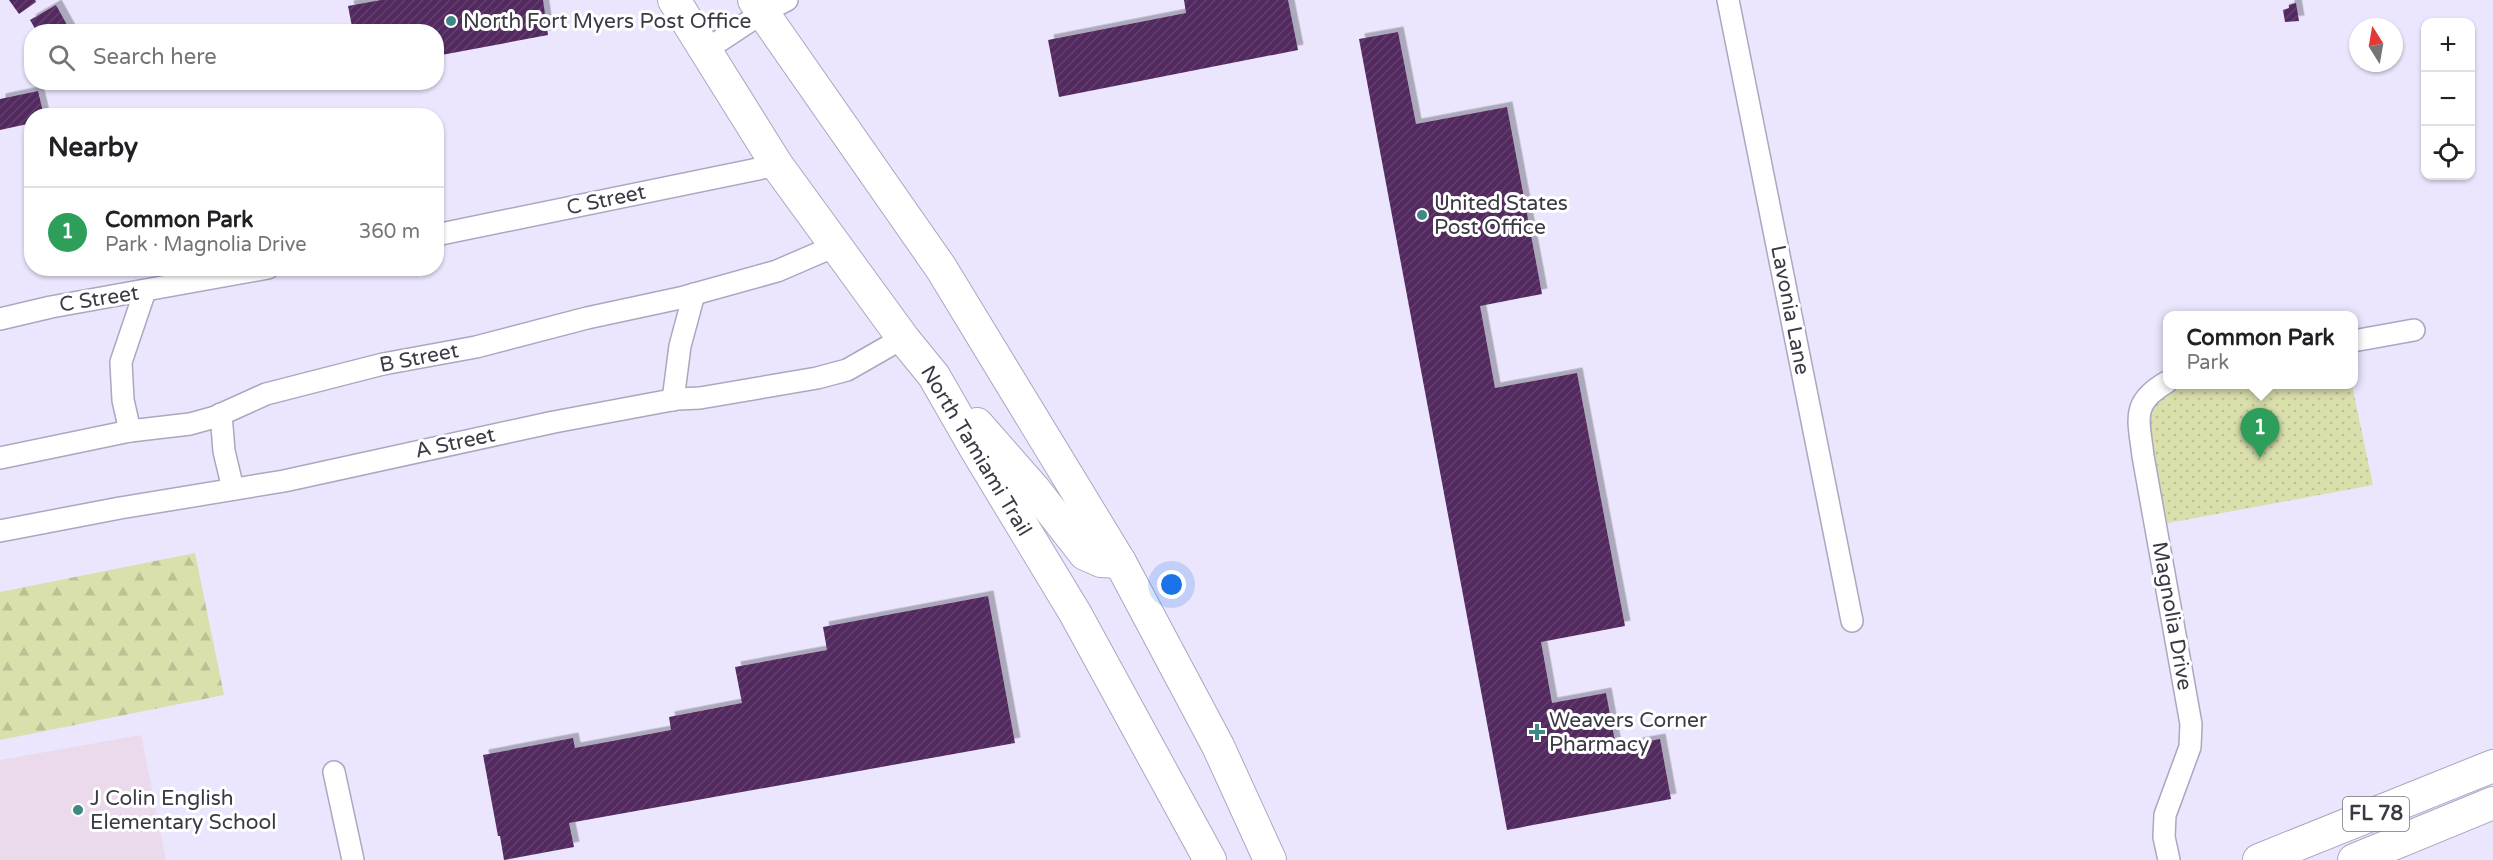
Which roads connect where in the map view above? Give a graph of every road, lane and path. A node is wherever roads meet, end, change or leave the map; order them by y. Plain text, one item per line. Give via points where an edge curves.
1 (674, 0) edge
2 (1728, 0) edge
3 (768, 4) edge
4 (706, 50) junction
5 (777, 165) junction
6 (444, 233) edge
7 (835, 246) junction
8 (225, 276) edge
9 (145, 291) junction
10 (694, 294) junction
11 (0, 319) edge
12 (2414, 330) dead end
13 (903, 338) junction
14 (2358, 340) edge
15 (934, 376) junction
16 (2163, 384) edge
17 (673, 400) junction
18 (221, 414) junction
19 (130, 430) junction
20 (0, 458) edge
21 (233, 489) junction
22 (0, 531) edge
23 (1120, 562) junction
24 (1852, 621) dead end
25 (1142, 735) junction
26 (2493, 766) edge
27 (334, 772) dead end
28 (2493, 788) edge
29 (2493, 803) edge
30 (2359, 858) edge
31 (352, 860) edge
32 (1192, 860) edge
33 (1210, 860) edge
34 (1270, 860) edge
35 (2169, 860) edge
36 (2259, 860) edge

1 - 4 main road, North Tamiami Trail
2 - 24 street, Lavonia Lane
3 - 4 street
3 - 23 main road via 941,268
4 - 5 main road, North Tamiami Trail
5 - 6 street, C Street
5 - 7 main road, North Tamiami Trail
7 - 10 street, B Street via 777,271
7 - 13 main road, North Tamiami Trail
8 - 9 street, C Street
9 - 11 street, C Street via 51,306
9 - 19 street via 121,362 123,400
10 - 17 street via 680,346
10 - 18 street, B Street via 476,347 383,364 266,394
12 - 14 street
13 - 15 main road, North Tamiami Trail
13 - 17 street, A Street via 847,370
15 - 23 main road via 1034,489 1084,554 1101,561
15 - 25 main road, North Tamiami Trail via 1076,613
16 - 35 street, Magnolia Drive via 2150,392 2138,413 2191,724 2190,747 2165,815
17 - 21 street, A Street
18 - 19 street, B Street via 190,424
18 - 21 street
19 - 20 street, B Street
21 - 22 street, A Street
23 - 34 main road via 1218,746
25 - 32 main road
25 - 33 main road, North Tamiami Trail
26 - 36 main road, FL 78
27 - 31 street
28 - 30 main road via 2378,838
29 - 30 main road, FL 78

